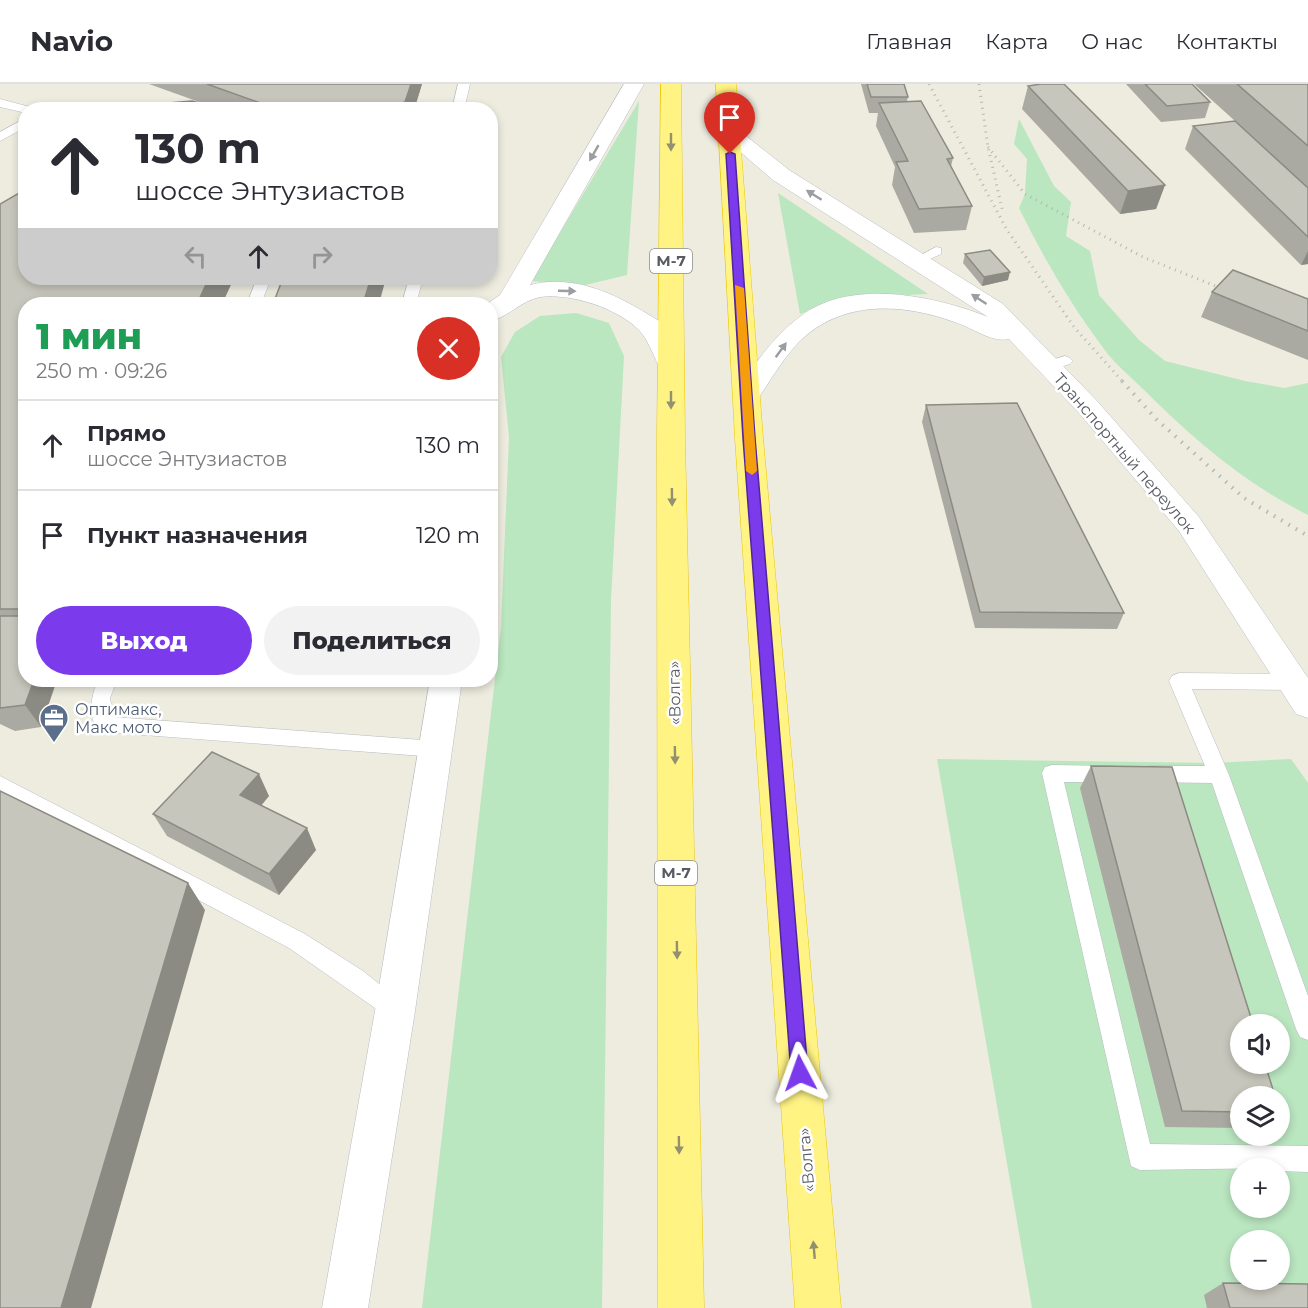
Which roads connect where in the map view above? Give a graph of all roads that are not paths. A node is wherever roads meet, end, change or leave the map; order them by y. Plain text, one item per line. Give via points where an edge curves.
1 (464, 84) edge
2 (634, 84) edge
3 (671, 84) edge
4 (726, 84) edge
5 (460, 102) edge
6 (0, 103) edge
7 (18, 108) edge
8 (18, 126) edge
9 (729, 132) junction
10 (0, 137) edge
11 (510, 299) junction
12 (498, 308) edge
13 (1051, 360) junction
14 (671, 365) junction
15 (746, 397) junction
16 (104, 687) edge
17 (445, 687) edge
18 (1300, 694) edge
19 (436, 749) junction
20 (1219, 775) junction
21 (0, 784) edge
22 (396, 1011) junction
23 (1308, 1029) edge
24 (1308, 1159) edge
25 (345, 1308) edge
26 (681, 1308) edge
27 (818, 1308) edge

1 - 5 lane
2 -> 11 street
3 -> 14 highway, М-7
4 - 9 highway, «Волга»
6 - 7 lane
8 - 10 lane
13 -> 9 street, Транспортный переулок via 927,256 781,175
9 - 15 highway, «Волга»
11 - 12 street
11 -> 14 street via 539,290 567,291 612,302 650,326
15 -> 13 street via 790,337 822,315 852,303 910,303 942,309 976,320
13 - 18 street, Транспортный переулок via 1189,524
14 -> 26 highway, «Волга» / М-7
27 -> 15 highway, «Волга»
16 - 19 lane via 100,698 104,724
17 - 19 street
18 - 20 lane via 1179,681
19 - 22 street
20 - 23 lane
20 - 24 lane via 1052,773 1140,1157
21 - 22 lane via 297,941
22 - 25 street

